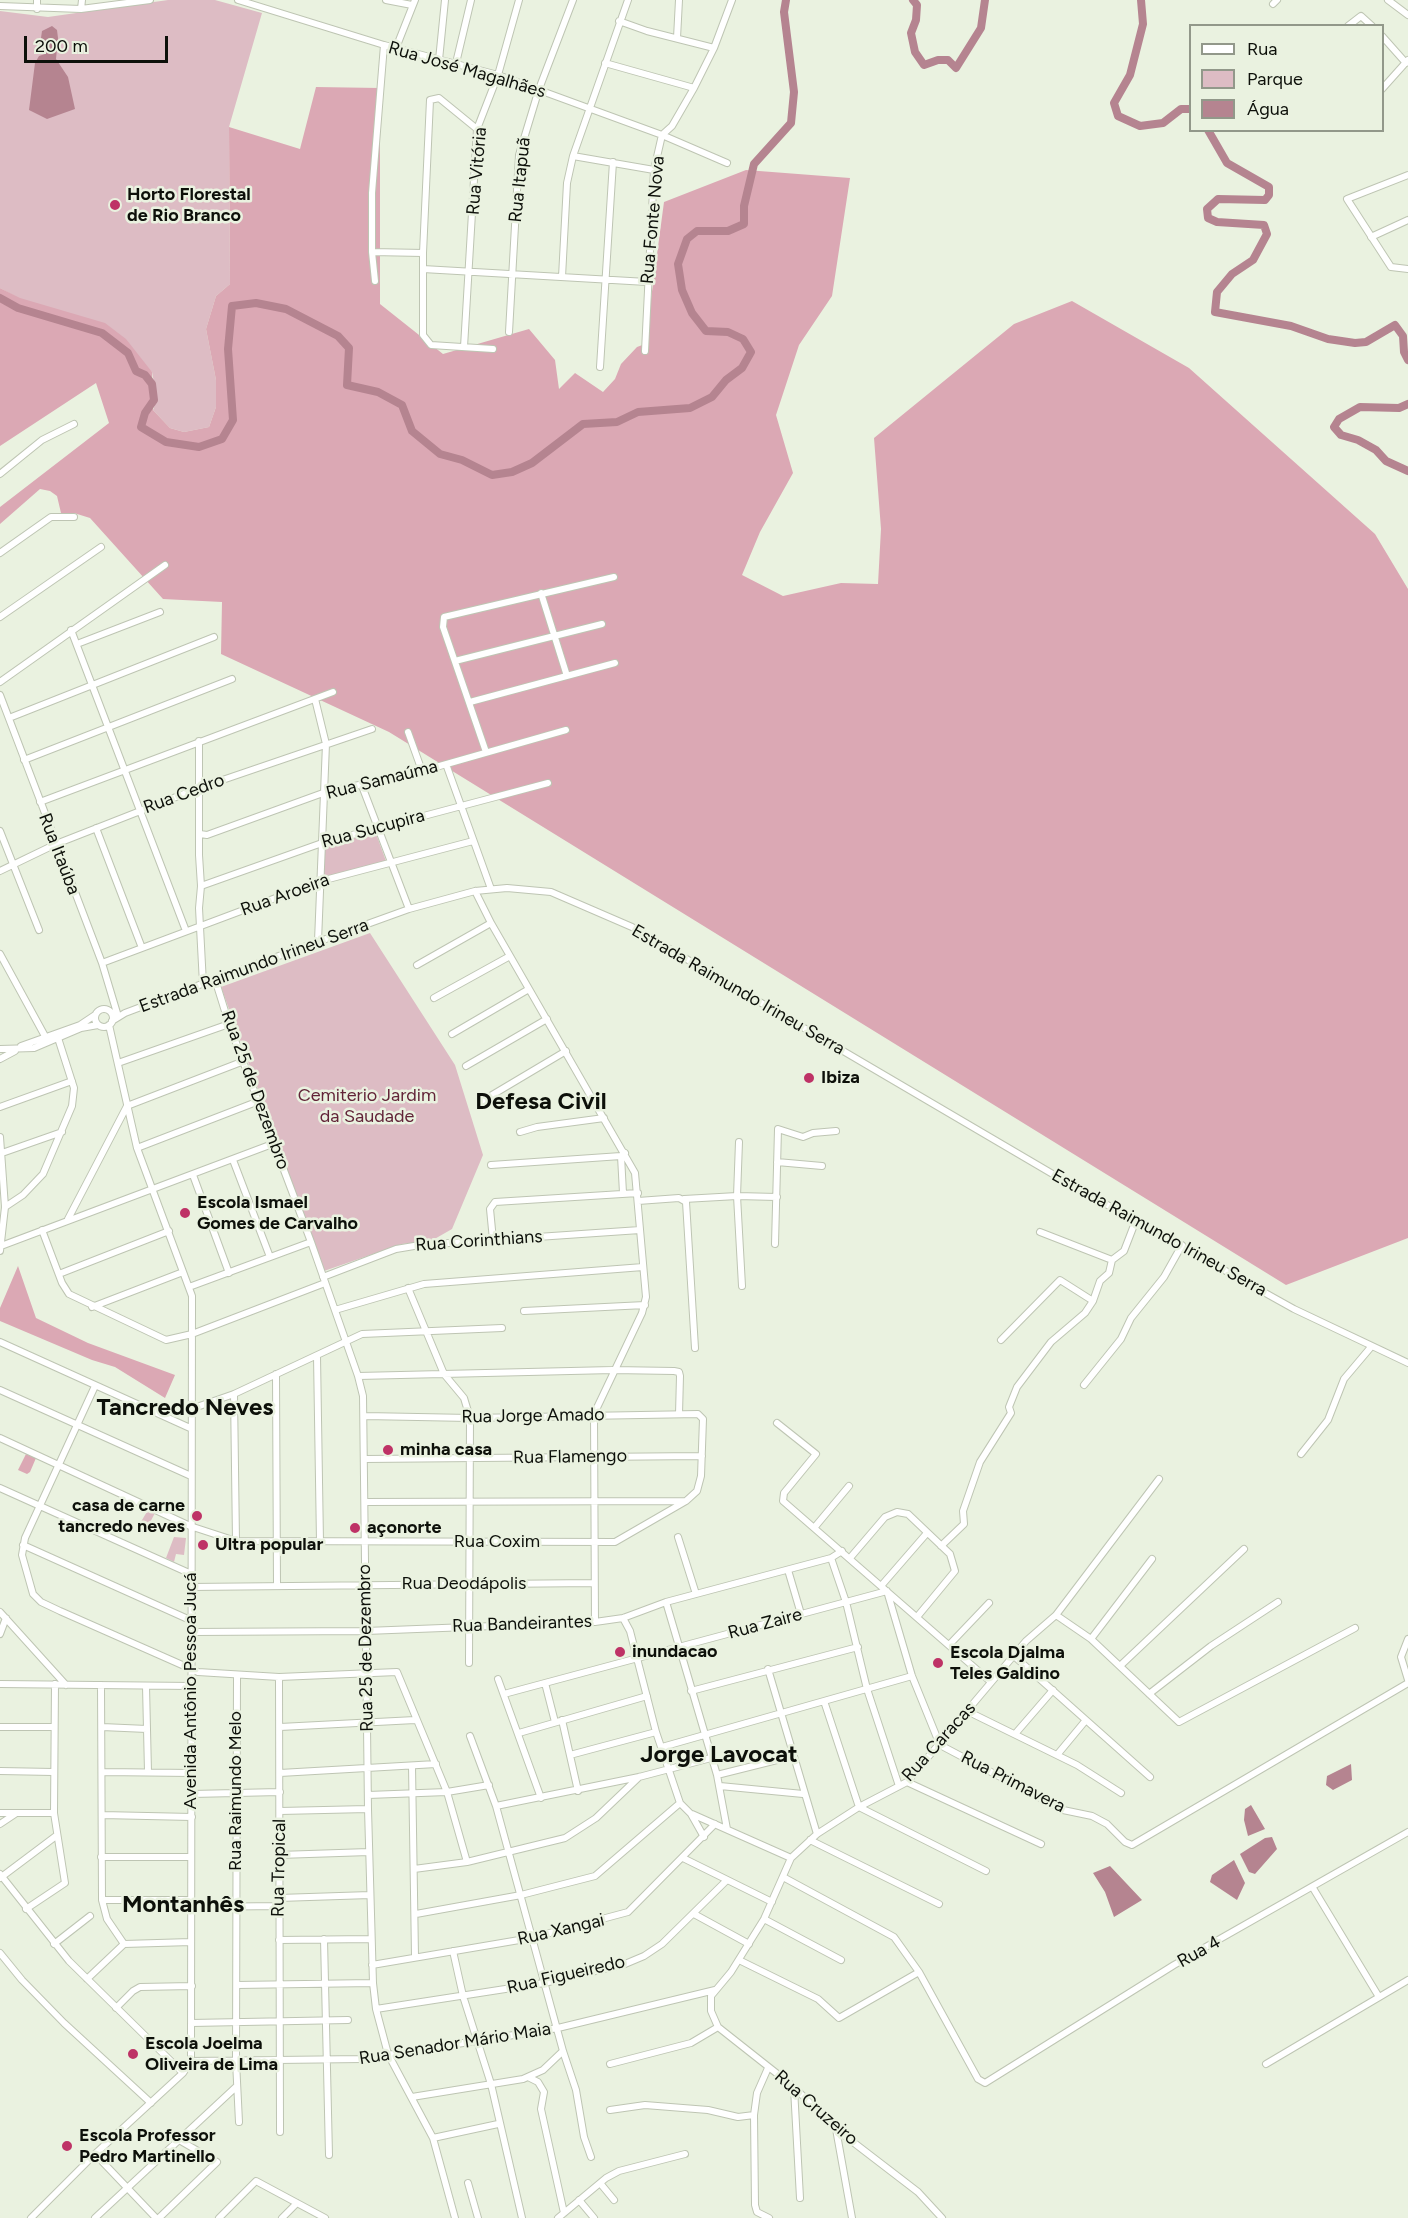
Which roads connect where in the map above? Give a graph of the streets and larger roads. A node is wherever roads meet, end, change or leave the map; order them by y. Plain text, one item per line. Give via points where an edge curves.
1 (37, 0) edge
2 (82, 0) edge
3 (150, 0) edge
4 (238, 0) edge
5 (386, 0) edge
6 (445, 0) edge
7 (471, 0) edge
8 (519, 0) edge
9 (573, 0) edge
10 (628, 0) edge
11 (679, 0) edge
12 (732, 0) edge
13 (245, 1) edge
14 (1391, 1) edge
15 (413, 3) edge
16 (0, 6) edge
17 (37, 9) junction
18 (81, 9) junction
19 (1408, 15) edge
20 (620, 21) junction
21 (1351, 24) edge
22 (1370, 24) edge
23 (1384, 37) edge
24 (677, 38) junction
25 (384, 45) junction
26 (396, 48) junction
27 (714, 48) junction
28 (439, 60) junction
29 (1407, 62) edge
30 (456, 63) junction
31 (605, 63) junction
32 (498, 75) junction
33 (694, 88) junction
34 (1384, 88) edge
35 (539, 90) junction
36 (588, 107) junction
37 (477, 129) junction
38 (662, 135) junction
39 (573, 156) junction
40 (613, 162) junction
41 (727, 163) dead end
42 (654, 170) junction
43 (1408, 175) edge
44 (1408, 220) edge
45 (1371, 237) junction
46 (372, 252) junction
47 (423, 253) junction
48 (423, 269) junction
49 (1408, 269) edge
50 (470, 272) junction
51 (512, 275) junction
52 (562, 277) junction
53 (605, 280) junction
54 (375, 281) dead end
55 (647, 282) junction
56 (509, 332) dead end
57 (464, 347) junction
58 (493, 349) dead end
59 (645, 351) dead end
60 (600, 367) dead end
61 (74, 423) dead end
62 (0, 474) edge
63 (74, 517) dead end
64 (101, 547) dead end
65 (0, 553) edge
66 (165, 565) dead end
67 (614, 577) dead end
68 (541, 593) junction
69 (160, 612) dead end
70 (0, 616) edge
71 (602, 624) dead end
72 (71, 630) junction
73 (555, 636) junction
74 (214, 637) dead end
75 (77, 644) junction
76 (455, 662) junction
77 (615, 663) dead end
78 (567, 676) junction
79 (232, 679) dead end
80 (0, 682) edge
81 (92, 686) junction
82 (333, 692) dead end
83 (0, 695) edge
84 (315, 699) junction
85 (470, 702) junction
86 (9, 718) junction
87 (108, 727) junction
88 (372, 729) dead end
89 (566, 730) dead end
90 (408, 732) dead end
91 (199, 741) junction
92 (326, 744) junction
93 (486, 752) junction
94 (24, 760) junction
95 (446, 764) junction
96 (124, 769) junction
97 (422, 771) junction
98 (548, 783) dead end
99 (362, 786) junction
100 (199, 788) junction
101 (323, 793) junction
102 (40, 802) junction
103 (459, 805) junction
104 (140, 811) junction
105 (96, 828) junction
106 (378, 829) junction
107 (0, 831) edge
108 (200, 834) junction
109 (473, 841) junction
110 (322, 843) junction
111 (56, 844) junction
112 (392, 862) junction
113 (12, 865) junction
114 (0, 871) edge
115 (321, 881) junction
116 (201, 886) junction
117 (491, 889) junction
118 (475, 891) junction
119 (409, 909) junction
120 (491, 923) junction
121 (200, 926) junction
122 (39, 930) dead end
123 (186, 931) junction
124 (318, 941) junction
125 (142, 948) junction
126 (0, 954) edge
127 (510, 956) junction
128 (102, 963) junction
129 (417, 965) dead end
130 (215, 979) junction
131 (203, 984) junction
132 (529, 989) junction
133 (434, 998) dead end
134 (113, 1012) junction
135 (125, 1013) junction
136 (95, 1015) junction
137 (547, 1020) junction
138 (110, 1023) junction
139 (229, 1024) junction
140 (99, 1025) junction
141 (452, 1034) dead end
142 (110, 1037) junction
143 (46, 1038) junction
144 (58, 1038) junction
145 (0, 1047) edge
146 (16, 1050) junction
147 (566, 1051) junction
148 (0, 1059) edge
149 (244, 1060) junction
150 (118, 1063) junction
151 (466, 1066) dead end
152 (72, 1081) junction
153 (259, 1101) junction
154 (482, 1101) dead end
155 (127, 1106) junction
156 (0, 1107) edge
157 (604, 1118) junction
158 (836, 1131) dead end
159 (62, 1132) junction
160 (520, 1132) dead end
161 (0, 1137) edge
162 (739, 1142) dead end
163 (275, 1143) junction
164 (137, 1148) junction
165 (2, 1153) junction
166 (623, 1154) junction
167 (233, 1160) junction
168 (777, 1162) junction
169 (491, 1165) dead end
170 (822, 1166) dead end
171 (193, 1175) junction
172 (2, 1177) edge
173 (152, 1190) junction
174 (623, 1193) junction
175 (638, 1193) junction
176 (736, 1196) junction
177 (777, 1197) junction
178 (684, 1199) junction
179 (638, 1201) junction
180 (5, 1207) junction
181 (2, 1217) edge
182 (68, 1219) junction
183 (1136, 1220) junction
184 (42, 1230) junction
185 (640, 1230) junction
186 (169, 1231) junction
187 (1040, 1232) dead end
188 (493, 1240) junction
189 (311, 1242) junction
190 (775, 1244) dead end
191 (1182, 1245) junction
192 (0, 1248) edge
193 (270, 1257) junction
194 (1112, 1260) junction
195 (643, 1267) junction
196 (183, 1272) junction
197 (229, 1273) junction
198 (59, 1274) junction
199 (324, 1280) junction
200 (742, 1286) dead end
201 (189, 1287) junction
202 (408, 1288) junction
203 (1093, 1301) junction
204 (645, 1305) junction
205 (92, 1306) junction
206 (335, 1310) junction
207 (524, 1311) dead end
208 (502, 1328) dead end
209 (427, 1331) junction
210 (192, 1334) junction
211 (1001, 1340) dead end
212 (345, 1341) junction
213 (0, 1342) edge
214 (1371, 1347) junction
215 (695, 1348) dead end
216 (316, 1356) junction
217 (1406, 1364) edge
218 (613, 1370) junction
219 (276, 1374) junction
220 (444, 1374) junction
221 (358, 1376) junction
222 (1084, 1385) dead end
223 (95, 1386) junction
224 (0, 1390) edge
225 (234, 1394) junction
226 (191, 1409) junction
227 (594, 1414) junction
228 (679, 1414) junction
229 (365, 1416) junction
230 (470, 1418) junction
231 (777, 1423) dead end
232 (78, 1426) junction
233 (190, 1428) junction
234 (0, 1438) edge
235 (1301, 1454) dead end
236 (702, 1456) junction
237 (592, 1457) junction
238 (471, 1458) junction
239 (365, 1459) junction
240 (59, 1465) junction
241 (191, 1476) junction
242 (1159, 1479) dead end
243 (849, 1486) dead end
244 (0, 1488) edge
245 (470, 1500) junction
246 (593, 1500) junction
247 (686, 1501) junction
248 (365, 1502) junction
249 (39, 1506) junction
250 (190, 1526) junction
251 (814, 1528) junction
252 (927, 1533) junction
253 (678, 1537) dead end
254 (236, 1541) junction
255 (278, 1542) junction
256 (320, 1542) junction
257 (365, 1542) junction
258 (469, 1542) junction
259 (594, 1543) junction
260 (23, 1545) junction
261 (941, 1546) junction
262 (1244, 1549) dead end
263 (842, 1551) junction
264 (831, 1558) junction
265 (850, 1558) junction
266 (1152, 1559) dead end
267 (788, 1570) junction
268 (189, 1573) junction
269 (594, 1583) junction
270 (364, 1585) junction
271 (469, 1585) junction
272 (277, 1586) junction
273 (189, 1587) junction
274 (884, 1588) junction
275 (696, 1594) junction
276 (666, 1602) junction
277 (846, 1602) junction
278 (1278, 1602) dead end
279 (990, 1604) dead end
280 (0, 1612) edge
281 (801, 1614) junction
282 (1056, 1615) junction
283 (917, 1617) junction
284 (6, 1618) junction
285 (623, 1618) junction
286 (190, 1620) junction
287 (595, 1622) junction
288 (469, 1626) junction
289 (1355, 1628) dead end
290 (366, 1631) junction
291 (192, 1632) junction
292 (0, 1634) edge
293 (1091, 1639) junction
294 (1408, 1639) edge
295 (949, 1645) junction
296 (679, 1647) junction
297 (858, 1647) junction
298 (1014, 1656) junction
299 (638, 1658) junction
300 (469, 1662) dead end
301 (1121, 1665) junction
302 (192, 1670) junction
303 (768, 1670) junction
304 (237, 1675) junction
305 (366, 1675) junction
306 (912, 1676) junction
307 (279, 1677) junction
308 (498, 1679) dead end
309 (991, 1682) junction
310 (1408, 1682) edge
311 (545, 1683) junction
312 (0, 1684) edge
313 (55, 1684) junction
314 (67, 1685) junction
315 (101, 1685) junction
316 (146, 1686) junction
317 (192, 1686) junction
318 (867, 1689) junction
319 (1053, 1690) junction
320 (691, 1691) junction
321 (504, 1694) junction
322 (1149, 1694) junction
323 (647, 1696) junction
324 (824, 1701) junction
325 (967, 1712) junction
326 (780, 1713) junction
327 (416, 1720) junction
328 (1086, 1720) junction
329 (559, 1721) junction
330 (367, 1723) junction
331 (0, 1727) edge
332 (53, 1727) junction
333 (102, 1727) junction
334 (280, 1728) junction
335 (147, 1729) junction
336 (656, 1732) junction
337 (519, 1733) junction
338 (1015, 1734) junction
339 (704, 1735) junction
340 (470, 1736) dead end
341 (940, 1745) junction
342 (662, 1747) junction
343 (570, 1755) junction
344 (1057, 1755) junction
345 (793, 1756) junction
346 (711, 1758) junction
347 (436, 1764) junction
348 (412, 1766) junction
349 (670, 1768) junction
350 (368, 1769) junction
351 (0, 1771) edge
352 (53, 1772) junction
353 (102, 1772) junction
354 (148, 1772) junction
355 (192, 1773) junction
356 (280, 1773) junction
357 (717, 1775) junction
358 (639, 1777) junction
359 (1150, 1778) dead end
360 (907, 1782) junction
361 (489, 1785) junction
362 (720, 1786) junction
363 (899, 1786) junction
364 (578, 1791) junction
365 (280, 1792) junction
366 (447, 1792) junction
367 (413, 1793) junction
368 (1120, 1793) dead end
369 (192, 1794) junction
370 (236, 1794) junction
371 (803, 1794) junction
372 (368, 1795) junction
373 (541, 1798) junction
374 (680, 1803) junction
375 (496, 1806) junction
376 (859, 1807) junction
377 (368, 1809) junction
378 (280, 1811) junction
379 (0, 1813) edge
380 (15, 1813) junction
381 (54, 1813) junction
382 (691, 1814) junction
383 (102, 1815) junction
384 (192, 1818) junction
385 (0, 1824) edge
386 (715, 1824) junction
387 (727, 1829) junction
388 (1408, 1832) edge
389 (817, 1833) junction
390 (56, 1836) junction
391 (704, 1837) junction
392 (810, 1840) junction
393 (1041, 1844) dead end
394 (369, 1852) junction
395 (509, 1852) junction
396 (279, 1854) junction
397 (101, 1857) junction
398 (191, 1857) junction
399 (683, 1858) junction
400 (791, 1858) junction
401 (466, 1862) junction
402 (414, 1869) junction
403 (986, 1870) dead end
404 (1, 1877) edge
405 (783, 1877) junction
406 (727, 1881) junction
407 (1313, 1888) junction
408 (370, 1895) junction
409 (521, 1895) junction
410 (279, 1898) junction
411 (102, 1900) junction
412 (772, 1902) junction
413 (190, 1903) junction
414 (939, 1904) dead end
415 (279, 1906) junction
416 (236, 1907) junction
417 (26, 1909) junction
418 (416, 1914) junction
419 (693, 1914) junction
420 (90, 1916) dead end
421 (764, 1919) junction
422 (531, 1938) junction
423 (371, 1939) junction
424 (279, 1940) junction
425 (324, 1940) junction
426 (191, 1942) junction
427 (54, 1944) junction
428 (124, 1944) junction
429 (749, 1944) junction
430 (453, 1951) junction
431 (0, 1953) edge
432 (415, 1956) junction
433 (739, 1960) junction
434 (841, 1960) dead end
435 (372, 1965) junction
436 (920, 1972) junction
437 (87, 1979) junction
438 (1408, 1980) edge
439 (280, 1983) junction
440 (325, 1983) junction
441 (373, 1983) junction
442 (544, 1983) junction
443 (237, 1985) junction
444 (192, 1986) junction
445 (715, 1990) junction
446 (464, 1996) junction
447 (1379, 1997) junction
448 (116, 2008) junction
449 (376, 2009) junction
450 (348, 2020) dead end
451 (237, 2021) junction
452 (280, 2021) junction
453 (324, 2022) junction
454 (191, 2023) junction
455 (718, 2027) junction
456 (558, 2028) junction
457 (477, 2040) junction
458 (563, 2051) junction
459 (388, 2054) junction
460 (280, 2060) junction
461 (191, 2061) junction
462 (236, 2061) junction
463 (325, 2061) junction
464 (610, 2064) dead end
465 (1266, 2064) dead end
466 (768, 2068) junction
467 (543, 2070) junction
468 (183, 2073) junction
469 (528, 2077) junction
470 (538, 2082) junction
471 (490, 2084) junction
472 (237, 2086) junction
473 (794, 2087) junction
474 (412, 2097) junction
475 (151, 2103) junction
476 (609, 2110) dead end
477 (754, 2115) junction
478 (239, 2122) dead end
479 (498, 2124) junction
480 (836, 2129) junction
481 (280, 2132) dead end
482 (433, 2138) junction
483 (179, 2140) junction
484 (95, 2154) junction
485 (685, 2154) dead end
486 (329, 2155) dead end
487 (591, 2157) dead end
488 (468, 2183) dead end
489 (600, 2183) junction
490 (128, 2188) junction
491 (800, 2198) dead end
492 (579, 2200) junction
493 (614, 2200) dead end
494 (297, 2203) junction
495 (936, 2212) junction
496 (564, 2213) junction
497 (31, 2218) edge
498 (95, 2218) edge
499 (158, 2218) edge
500 (219, 2218) edge
501 (282, 2218) edge
502 (325, 2218) edge
503 (454, 2218) edge
504 (478, 2218) edge
505 (522, 2218) edge
506 (558, 2218) edge
507 (594, 2218) edge
508 (768, 2218) edge
509 (852, 2218) edge
510 (930, 2218) edge
511 (942, 2218) edge

1 - 17 street
2 - 18 street
3 - 18 street
4 - 13 street, Rua José Magalhães
5 - 15 street
6 - 28 street
7 - 30 street
8 - 32 street, Rua Vitória
9 - 35 street, Rua Itapuã
10 - 20 street
11 - 24 street
12 - 27 street, Rua Fonte Nova
13 - 25 street, Rua José Magalhães
14 - 19 street
15 - 26 street
16 - 17 street
17 - 18 street
20 - 24 street
20 - 31 street
21 - 22 street via 1361,16
23 - 29 street
24 - 27 street
25 - 26 street, Rua José Magalhães
25 - 46 street via 372,193
26 - 28 street, Rua José Magalhães
27 - 33 street, Rua Fonte Nova
28 - 30 street, Rua José Magalhães
29 - 34 street
30 - 32 street, Rua José Magalhães
31 - 33 street
31 - 36 street
32 - 35 street, Rua José Magalhães
32 - 37 street, Rua Vitória
33 - 38 street, Rua Fonte Nova via 672,126
35 - 36 street, Rua José Magalhães
35 - 51 street, Rua Itapuã via 519,155
36 - 38 street, Rua José Magalhães
36 - 39 street
37 - 47 street via 439,98 430,100
37 - 50 street, Rua Vitória
38 - 41 street, Rua José Magalhães
38 - 42 street, Rua Fonte Nova
39 - 40 street
39 - 52 street via 567,183
40 - 42 street
40 - 53 street
42 - 55 street, Rua Fonte Nova
43 - 45 street via 1347,199
44 - 45 street
45 - 49 street via 1391,267
46 - 47 street
46 - 54 street
47 - 48 street
48 - 50 street
48 - 57 street via 423,335 430,345
50 - 51 street
50 - 57 street, Rua Vitória
51 - 52 street
51 - 56 street, Rua Itapuã
52 - 53 street
53 - 55 street
53 - 60 street
55 - 59 street, Rua Fonte Nova
57 - 58 street
61 - 62 street via 42,440
63 - 65 street via 51,517
64 - 70 street
66 - 72 street
67 - 68 street
68 - 73 street
68 - 76 street via 444,617
69 - 75 street
71 - 73 street
72 - 75 street
72 - 80 street
73 - 76 street
73 - 78 street
74 - 81 street
75 - 81 street
76 - 85 street
77 - 78 street
78 - 85 street
79 - 87 street
81 - 86 street
81 - 87 street
82 - 84 street
83 - 86 street, Rua Itaúba
84 - 91 street
84 - 92 street
85 - 93 street
86 - 94 street, Rua Itaúba
87 - 94 street
87 - 96 street
88 - 92 street, Rua Cedro
89 - 93 street, Rua Samaúma
90 - 97 street
91 - 96 street
91 - 100 street
92 - 100 street, Rua Cedro
92 - 101 street
93 - 95 street, Rua Samaúma
94 - 102 street, Rua Itaúba
95 - 97 street, Rua Samaúma
95 - 103 street
96 - 102 street
96 - 104 street
97 - 99 street, Rua Samaúma
98 - 103 street, Rua Sucupira
99 - 101 street, Rua Samaúma
99 - 106 street
100 - 104 street, Rua Cedro
100 - 108 street
101 - 108 street, Rua Samaúma
101 - 110 street
102 - 111 street, Rua Itaúba
103 - 106 street, Rua Sucupira
103 - 109 street
104 - 105 street, Rua Cedro
104 - 123 street
105 - 111 street, Rua Cedro
105 - 125 street
106 - 110 street, Rua Sucupira
106 - 112 street
107 - 113 street
108 - 116 street
109 - 112 street, Rua Aroeira
109 - 117 street
110 - 115 street
110 - 116 street, Rua Sucupira
111 - 113 street, Rua Cedro
111 - 128 street, Rua Itaúba
112 - 115 street, Rua Aroeira
112 - 119 street
113 - 114 street, Rua Cedro
113 - 122 street
115 - 121 street, Rua Aroeira
115 - 124 street
116 - 121 street
117 - 118 street, Estrada Raimundo Irineu Serra
117 - 183 street, Estrada Raimundo Irineu Serra via 551,892 632,927
118 - 119 street, Estrada Raimundo Irineu Serra
118 - 120 street
119 - 124 street, Estrada Raimundo Irineu Serra
120 - 127 street
120 - 129 street
121 - 123 street, Rua Aroeira
121 - 131 street
123 - 125 street, Rua Aroeira
124 - 130 street, Estrada Raimundo Irineu Serra
125 - 128 street, Rua Aroeira
126 - 143 street
127 - 132 street
127 - 133 street
128 - 134 street, Rua Itaúba
130 - 131 street, Estrada Raimundo Irineu Serra
130 - 139 street, Rua 25 de Dezembro
131 - 135 street, Estrada Raimundo Irineu Serra
132 - 137 street
132 - 141 street
134 - 135 street, Estrada Raimundo Irineu Serra
134 - 136 street, Estrada Raimundo Irineu Serra via 100,1010
134 - 138 street, Rua Itaúba
135 - 138 street, Estrada Raimundo Irineu Serra
136 - 140 street
136 - 143 street
137 - 147 street
137 - 151 street
138 - 140 street
138 - 142 street, Avenida Antônio Pessoa Jucá
139 - 149 street, Rua 25 de Dezembro
139 - 150 street
140 - 142 street, Avenida Antônio Pessoa Jucá
140 - 144 street
142 - 150 street, Avenida Antônio Pessoa Jucá
143 - 145 street via 21,1046
144 - 146 street via 34,1048
144 - 152 street
145 - 146 street
146 - 148 street
147 - 154 street
147 - 157 street
149 - 153 street, Rua 25 de Dezembro
149 - 155 street
150 - 155 street, Avenida Antônio Pessoa Jucá
152 - 156 street
152 - 159 street via 75,1096
153 - 163 street, Rua 25 de Dezembro
153 - 164 street
155 - 164 street, Avenida Antônio Pessoa Jucá
155 - 182 street
157 - 160 street
157 - 166 street
158 - 168 street via 803,1137 778,1129
159 - 165 street
159 - 180 street via 43,1174
161 - 165 street
162 - 176 street
163 - 167 street
163 - 189 street, Rua 25 de Dezembro
164 - 173 street, Avenida Antônio Pessoa Jucá
165 - 172 street
166 - 169 street
166 - 174 street
166 - 175 street via 635,1173
167 - 171 street
167 - 193 street
168 - 170 street
168 - 177 street
171 - 173 street
171 - 197 street
172 - 180 street
173 - 182 street
173 - 186 street, Avenida Antônio Pessoa Jucá
174 - 175 street
174 - 188 street via 492,1204
175 - 179 street
176 - 177 street
176 - 178 street
176 - 200 street
177 - 190 street
178 - 179 street
178 - 215 street
179 - 185 street
180 - 181 street
181 - 192 street
182 - 184 street
183 - 191 street, Estrada Raimundo Irineu Serra
183 - 194 street via 1124,1251
184 - 192 street
184 - 198 street, Rua Corinthians
185 - 188 street, Rua Corinthians
185 - 195 street
186 - 196 street, Avenida Antônio Pessoa Jucá
186 - 198 street
187 - 194 street
188 - 199 street, Rua Corinthians via 406,1247
189 - 193 street
189 - 199 street, Rua 25 de Dezembro
191 - 214 street, Estrada Raimundo Irineu Serra via 1294,1309
191 - 222 street via 1164,1277 1131,1318 1121,1339
193 - 197 street
194 - 203 street
195 - 202 street
195 - 204 street
196 - 201 street, Avenida Antônio Pessoa Jucá
196 - 205 street
197 - 201 street
198 - 205 street, Rua Corinthians via 69,1294
199 - 206 street, Rua 25 de Dezembro
199 - 210 street, Rua Corinthians
201 - 210 street, Avenida Antônio Pessoa Jucá
202 - 206 street
202 - 209 street
203 - 211 street via 1060,1280
203 - 261 street via 1051,1342 1017,1387 1009,1407 1011,1413 980,1462 963,1511 964,1524
204 - 207 street
204 - 218 street
205 - 210 street, Rua Corinthians via 166,1340
206 - 212 street, Rua 25 de Dezembro
208 - 209 street
209 - 212 street via 374,1332
209 - 220 street
210 - 226 street, Avenida Antônio Pessoa Jucá
212 - 216 street
212 - 221 street, Rua 25 de Dezembro
213 - 223 street
214 - 217 street, Estrada Raimundo Irineu Serra
214 - 235 street via 1344,1379 1328,1420
216 - 219 street
216 - 256 street
218 - 220 street
218 - 227 street
218 - 228 street via 679,1372
219 - 225 street
219 - 255 street
220 - 221 street
220 - 230 street via 464,1398
221 - 229 street, Rua 25 de Dezembro
223 - 232 street
223 - 233 street
224 - 232 street
225 - 226 street
225 - 254 street
226 - 233 street, Avenida Antônio Pessoa Jucá
227 - 228 street, Rua Jorge Amado
227 - 230 street, Rua Jorge Amado
227 - 237 street
228 - 236 street, Rua Jorge Amado via 702,1416
229 - 230 street, Rua Jorge Amado
229 - 239 street, Rua 25 de Dezembro
230 - 238 street
231 - 251 street via 816,1454 784,1493 783,1501
232 - 240 street
232 - 241 street
233 - 241 street, Avenida Antônio Pessoa Jucá
234 - 240 street, Rua Coxim
236 - 237 street, Rua Flamengo
236 - 247 street via 698,1487
237 - 238 street, Rua Flamengo
237 - 246 street
238 - 239 street, Rua Flamengo
238 - 245 street
239 - 248 street, Rua 25 de Dezembro
240 - 249 street
240 - 250 street, Rua Coxim
241 - 250 street, Avenida Antônio Pessoa Jucá
242 - 282 street, Rua Caracas
243 - 251 street
244 - 249 street
245 - 246 street
245 - 248 street
245 - 258 street
246 - 247 street
246 - 259 street
247 - 259 street, Rua Coxim via 621,1541
248 - 257 street, Rua 25 de Dezembro
249 - 260 street
249 - 268 street
250 - 254 street, Rua Coxim
250 - 268 street, Avenida Antônio Pessoa Jucá
251 - 263 street
252 - 261 street
252 - 265 street via 905,1512 897,1512 883,1519
252 - 274 street
253 - 275 street
254 - 255 street, Rua Coxim
255 - 256 street, Rua Coxim
255 - 272 street
256 - 257 street, Rua Coxim
257 - 258 street, Rua Coxim
257 - 270 street, Rua 25 de Dezembro
258 - 259 street, Rua Coxim
258 - 271 street
259 - 269 street
260 - 286 street
260 - 302 street via 28,1583 41,1602
261 - 283 street via 950,1554 955,1571
262 - 301 street
263 - 264 street, Rua Bandeirantes
263 - 265 street
264 - 267 street, Rua Bandeirantes
264 - 277 street
265 - 274 street
266 - 293 street
267 - 275 street, Rua Bandeirantes
267 - 281 street
268 - 273 street, Avenida Antônio Pessoa Jucá
269 - 271 street, Rua Deodápolis
269 - 287 street
270 - 271 street, Rua Deodápolis
270 - 272 street, Rua Deodápolis
270 - 290 street, Rua 25 de Dezembro
271 - 288 street
272 - 273 street, Rua Deodápolis
273 - 286 street, Avenida Antônio Pessoa Jucá
274 - 277 street, Rua Zaire
274 - 283 street
274 - 306 street, Rua Primavera
275 - 276 street, Rua Bandeirantes
276 - 285 street, Rua Bandeirantes
276 - 296 street
277 - 281 street, Rua Zaire
277 - 297 street
278 - 322 street via 1211,1646
279 - 295 street
280 - 284 street
281 - 296 street, Rua Zaire
282 - 293 street
282 - 298 street, Rua Caracas
283 - 295 street
284 - 292 street
284 - 314 street
285 - 287 street, Rua Bandeirantes
285 - 299 street
286 - 291 street, Avenida Antônio Pessoa Jucá
287 - 288 street, Rua Bandeirantes
288 - 290 street, Rua Bandeirantes
288 - 300 street
289 - 322 street via 1179,1722
290 - 291 street, Rua Bandeirantes
290 - 305 street, Rua 25 de Dezembro
291 - 302 street, Avenida Antônio Pessoa Jucá
293 - 301 street
294 - 310 street via 1401,1657
295 - 309 street
296 - 299 street, Rua Zaire
296 - 320 street
297 - 303 street
297 - 318 street
298 - 309 street, Rua Caracas
298 - 319 street
299 - 311 street, Rua Zaire
299 - 323 street
301 - 322 street
302 - 304 street
302 - 317 street, Avenida Antônio Pessoa Jucá
303 - 320 street
303 - 326 street
304 - 307 street
304 - 370 street, Rua Raimundo Melo
305 - 307 street
305 - 327 street via 397,1672
305 - 330 street, Rua 25 de Dezembro
306 - 318 street
306 - 341 street, Rua Primavera
307 - 334 street, Rua Tropical
308 - 321 street
309 - 325 street, Rua Caracas
310 - 341 street, Rua Primavera via 1132,1845 1092,1816 1063,1810
311 - 321 street, Rua Zaire
311 - 329 street
312 - 313 street
313 - 314 street
313 - 332 street
314 - 315 street
315 - 316 street
315 - 333 street
316 - 317 street
316 - 335 street
317 - 355 street, Avenida Antônio Pessoa Jucá
318 - 324 street
318 - 363 street
319 - 328 street
319 - 338 street
320 - 339 street
321 - 337 street
323 - 329 street
323 - 336 street
324 - 326 street
324 - 376 street
325 - 338 street
325 - 341 street, Rua Caracas
326 - 339 street
326 - 345 street
327 - 330 street
327 - 347 street
328 - 344 street
328 - 359 street
329 - 337 street
329 - 343 street
330 - 334 street
330 - 350 street, Rua 25 de Dezembro
331 - 332 street
332 - 352 street
333 - 335 street
333 - 353 street
334 - 356 street, Rua Tropical
335 - 354 street
336 - 342 street
336 - 343 street
337 - 373 street
338 - 344 street
339 - 342 street
339 - 346 street
340 - 361 street
341 - 360 street, Rua Caracas
342 - 349 street
343 - 364 street
344 - 368 street
345 - 357 street
345 - 371 street
346 - 349 street
346 - 357 street
347 - 348 street
347 - 366 street
348 - 350 street
348 - 367 street
349 - 358 street
349 - 374 street
350 - 356 street
350 - 372 street, Rua 25 de Dezembro
351 - 352 street
352 - 381 street
353 - 354 street
353 - 383 street
354 - 355 street
355 - 369 street, Avenida Antônio Pessoa Jucá
356 - 365 street, Rua Tropical
357 - 362 street
358 - 364 street
358 - 395 street via 576,1833
360 - 363 street, Rua Caracas
360 - 393 street
361 - 366 street
361 - 375 street
362 - 371 street
362 - 387 street
363 - 376 street, Rua Caracas
364 - 373 street
365 - 370 street
365 - 378 street, Rua Tropical
366 - 367 street
366 - 401 street
367 - 372 street
367 - 402 street
369 - 370 street
369 - 384 street, Avenida Antônio Pessoa Jucá
370 - 416 street, Rua Raimundo Melo
371 - 389 street
372 - 377 street, Rua 25 de Dezembro
373 - 375 street
374 - 382 street
374 - 409 street via 595,1876
375 - 395 street
376 - 389 street, Rua Caracas
376 - 403 street
377 - 378 street
377 - 394 street, Rua 25 de Dezembro
378 - 396 street, Rua Tropical
379 - 380 street
380 - 381 street
380 - 385 street
381 - 390 street
382 - 386 street
382 - 391 street
383 - 384 street
383 - 397 street
384 - 398 street, Avenida Antônio Pessoa Jucá
386 - 387 street
386 - 391 street, Rua Xangai
387 - 400 street
388 - 407 street, Rua 4
389 - 392 street, Rua Caracas
390 - 404 street
390 - 417 street via 65,1883
391 - 399 street, Rua Xangai
392 - 400 street, Rua Caracas
392 - 414 street
394 - 396 street
394 - 408 street, Rua 25 de Dezembro
395 - 401 street
395 - 409 street
396 - 410 street, Rua Tropical
397 - 398 street
397 - 411 street
398 - 413 street, Avenida Antônio Pessoa Jucá
399 - 406 street
399 - 422 street, Rua Xangai via 628,1912
400 - 405 street, Rua Caracas
401 - 402 street
402 - 418 street
404 - 417 street
405 - 412 street, Rua Caracas
405 - 436 street via 891,1934
406 - 412 street
406 - 419 street, Rua Figueiredo
407 - 436 street, Rua 4 via 1174,1965 985,2083 980,2081
407 - 447 street
408 - 410 street
408 - 423 street, Rua 25 de Dezembro
409 - 418 street
409 - 422 street
410 - 415 street, Rua Tropical
411 - 413 street
411 - 428 street via 107,1918
412 - 421 street, Rua Caracas
413 - 416 street
413 - 426 street, Avenida Antônio Pessoa Jucá
415 - 416 street
415 - 424 street, Rua Tropical
416 - 443 street, Rua Raimundo Melo
417 - 427 street
418 - 432 street
419 - 429 street
419 - 442 street, Rua Figueiredo via 644,1956
420 - 427 street
421 - 429 street, Rua Caracas
421 - 434 street
422 - 430 street, Rua Xangai
422 - 442 street
423 - 425 street
423 - 435 street, Rua 25 de Dezembro
424 - 425 street
424 - 439 street, Rua Tropical
425 - 440 street
426 - 428 street
426 - 444 street, Avenida Antônio Pessoa Jucá
427 - 437 street
428 - 437 street
429 - 433 street, Rua Caracas
430 - 432 street, Rua Xangai
430 - 446 street
431 - 475 street via 64,2023
432 - 435 street, Rua Xangai
433 - 436 street via 796,1986 840,2019
433 - 445 street, Rua Caracas
435 - 441 street, Rua 25 de Dezembro
437 - 448 street
438 - 447 street
439 - 440 street
439 - 443 street
439 - 452 street, Rua Tropical
440 - 441 street
440 - 453 street
441 - 449 street, Rua 25 de Dezembro
442 - 446 street, Rua Figueiredo
442 - 456 street
443 - 451 street, Rua Raimundo Melo
444 - 448 street via 140,1987
444 - 454 street, Avenida Antônio Pessoa Jucá
445 - 455 street via 710,2008
445 - 456 street, Rua Senador Mário Maia
446 - 449 street, Rua Figueiredo
446 - 457 street
447 - 465 street
448 - 468 street
449 - 459 street, Rua 25 de Dezembro
450 - 453 street
451 - 452 street
451 - 454 street
451 - 462 street, Rua Raimundo Melo
452 - 453 street
452 - 460 street, Rua Tropical
453 - 463 street
454 - 461 street, Avenida Antônio Pessoa Jucá
455 - 464 street via 691,2043
455 - 466 street, Rua Cruzeiro
456 - 457 street, Rua Senador Mário Maia
456 - 458 street
457 - 459 street, Rua Senador Mário Maia
457 - 471 street
458 - 467 street
458 - 487 street
459 - 463 street, Rua Senador Mário Maia
459 - 474 street, Rua 25 de Dezembro
460 - 462 street, Rua Senador Mário Maia
460 - 463 street, Rua Senador Mário Maia
460 - 481 street, Rua Tropical
461 - 462 street, Rua Senador Mário Maia
461 - 468 street
462 - 472 street, Rua Raimundo Melo
463 - 486 street
466 - 473 street, Rua Cruzeiro
466 - 477 street via 757,2093
467 - 469 street
467 - 470 street
468 - 475 street
469 - 470 street
469 - 471 street
470 - 496 street via 544,2092 542,2112
471 - 474 street
471 - 479 street
472 - 478 street, Rua Raimundo Melo
472 - 483 street
473 - 480 street, Rua Cruzeiro
473 - 491 street
474 - 482 street, Rua 25 de Dezembro
475 - 484 street
476 - 477 street via 645,2105 708,2110 738,2117
477 - 508 street via 755,2205 757,2212
479 - 482 street
479 - 505 street
480 - 495 street, Rua Cruzeiro via 918,2192
480 - 509 street
482 - 503 street, Rua 25 de Dezembro
483 - 490 street
483 - 499 street via 217,2162
484 - 490 street
484 - 497 street
485 - 489 street via 619,2171
488 - 504 street
489 - 492 street
489 - 493 street
490 - 498 street
490 - 499 street
492 - 496 street
492 - 507 street
494 - 500 street via 256,2181
494 - 501 street
494 - 502 street
495 - 510 street
495 - 511 street, Rua Cruzeiro
496 - 506 street

